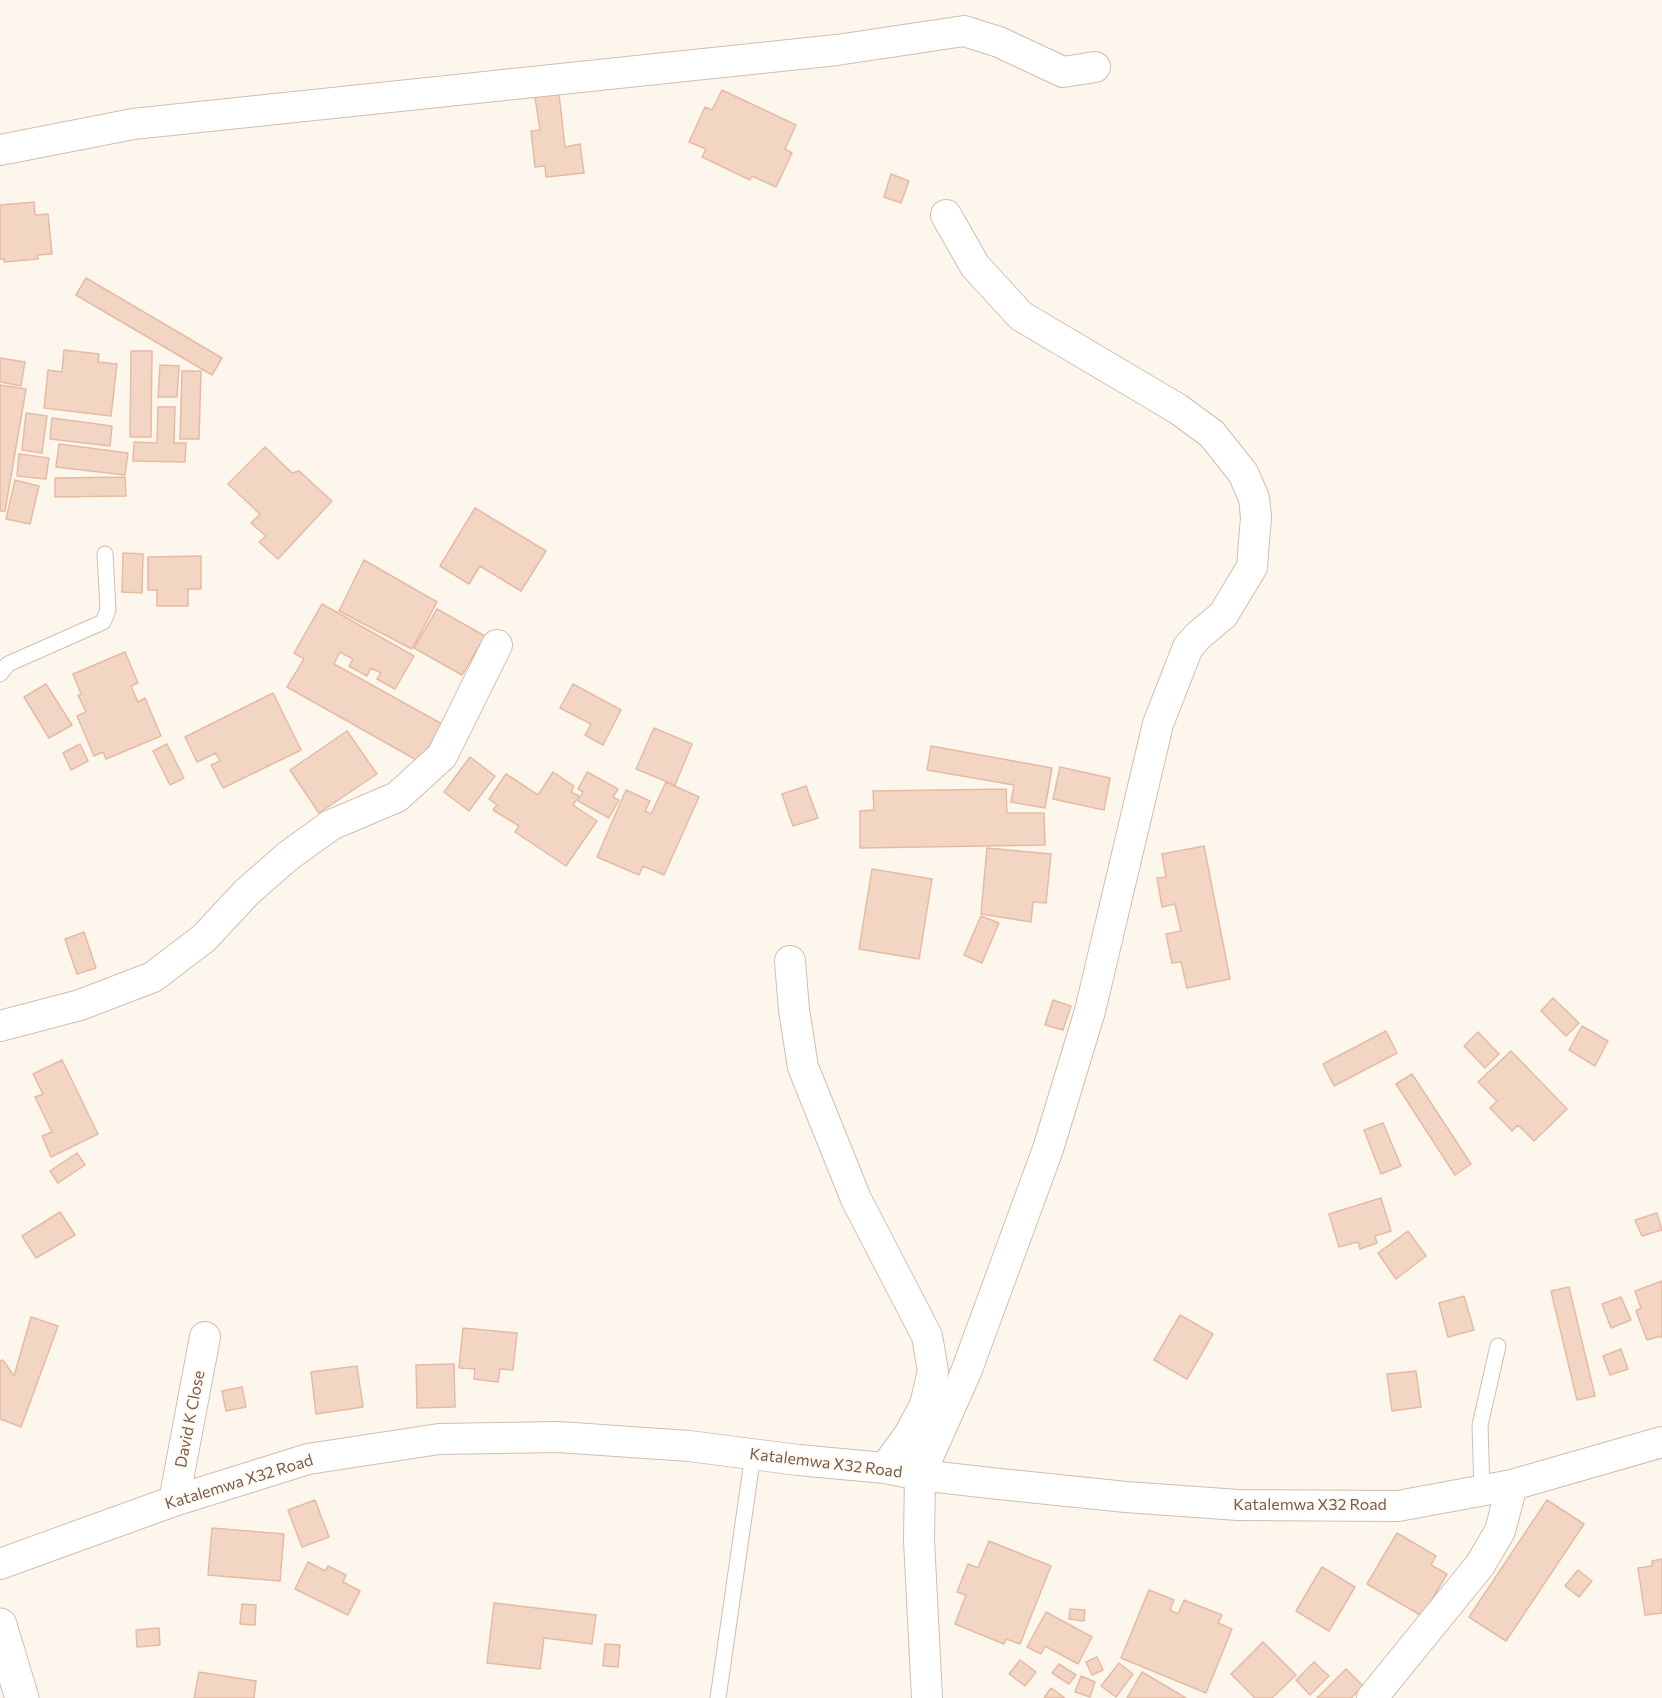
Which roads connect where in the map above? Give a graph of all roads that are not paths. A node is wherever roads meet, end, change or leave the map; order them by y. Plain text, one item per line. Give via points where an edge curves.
1 (1095, 66) dead end
2 (0, 150) edge
3 (946, 215) dead end
4 (105, 554) dead end
5 (497, 645) dead end
6 (0, 674) edge
7 (790, 962) dead end
8 (0, 1026) edge
9 (206, 1337) dead end
10 (1498, 1346) dead end
11 (1662, 1442) edge
12 (753, 1454) junction
13 (885, 1468) junction
14 (920, 1475) junction
15 (1512, 1485) junction
16 (1482, 1490) junction
17 (174, 1501) junction
18 (0, 1564) edge
19 (0, 1625) edge
20 (22, 1698) edge
21 (718, 1698) edge
22 (927, 1698) edge
23 (1372, 1698) edge

1 - 2 street via 1063,72 999,42 964,31 825,51 133,124
3 - 14 street via 975,266 1021,316 1178,409 1212,434 1243,473 1254,498 1256,517 1252,567 1223,615 1188,647 1158,724 1090,1011 1048,1149 966,1372
4 - 6 lane via 108,610 103,622 8,664
5 - 8 street via 442,756 397,797 331,825 288,856 204,938 153,977 80,1005
7 - 13 street via 803,1067 856,1199 927,1336 933,1371 925,1405
9 - 17 street, David K Close
10 - 16 lane via 1480,1425
11 - 15 street, Katalemwa X32 Road
12 - 13 street, Katalemwa X32 Road
12 - 17 street, Katalemwa X32 Road via 558,1437 439,1439 308,1459
12 - 21 lane
13 - 14 street, Katalemwa X32 Road
14 - 16 street, Katalemwa X32 Road via 1238,1505 1398,1506
14 - 22 street via 919,1540
15 - 16 street, Katalemwa X32 Road
15 - 23 street via 1500,1531 1480,1565
17 - 18 street, Katalemwa X32 Road
19 - 20 street

